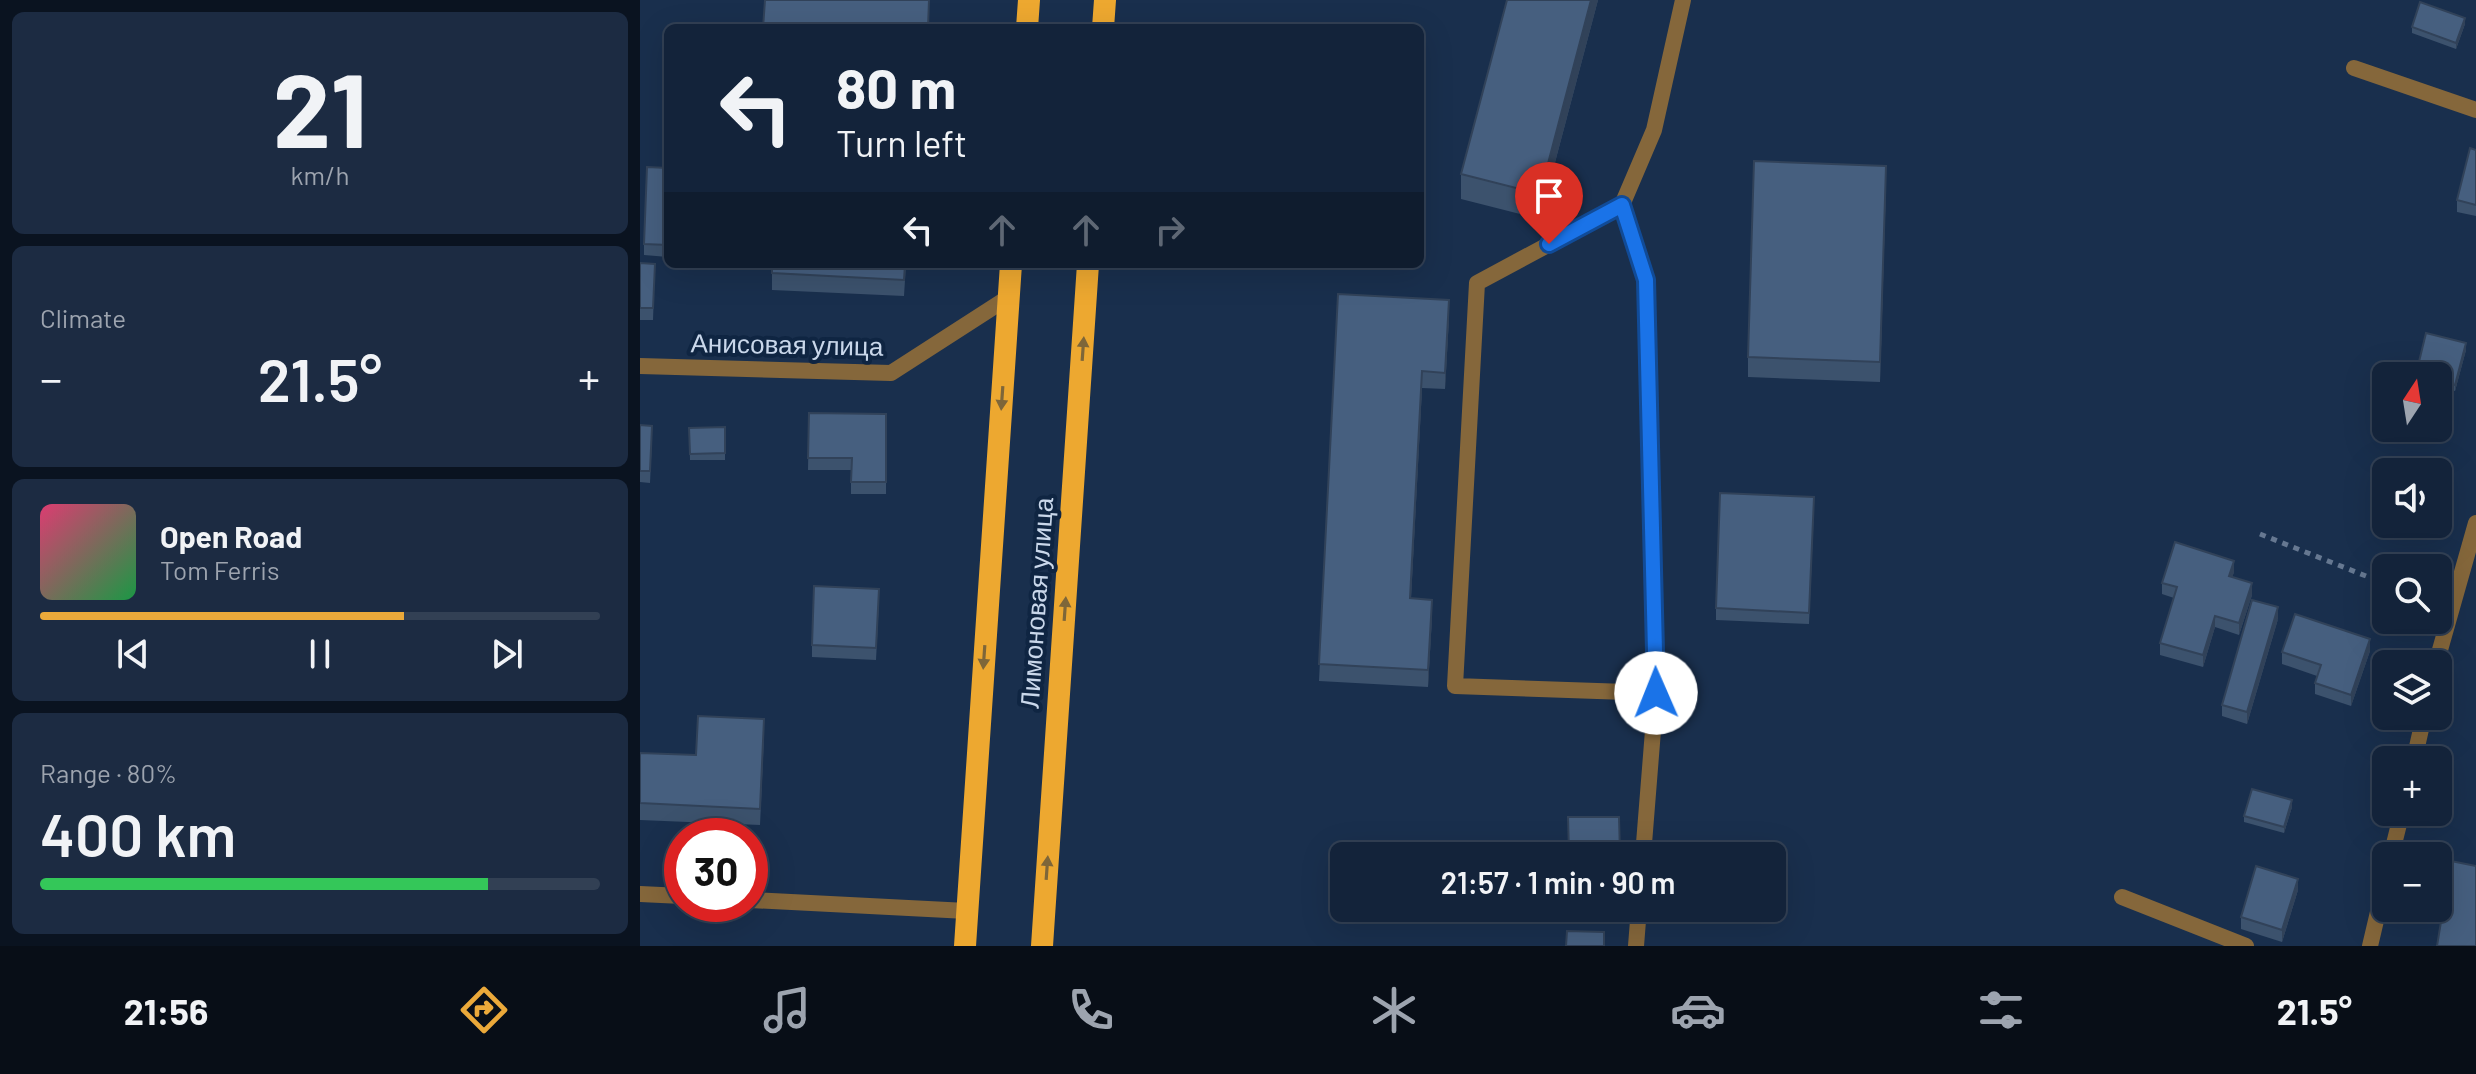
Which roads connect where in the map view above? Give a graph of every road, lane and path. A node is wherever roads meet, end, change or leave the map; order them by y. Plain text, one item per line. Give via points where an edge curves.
1 (1029, 0) edge
2 (1105, 0) edge
3 (1683, 0) edge
4 (1027, 24) edge
5 (1103, 24) edge
6 (2354, 68) dead end
7 (2476, 110) edge
8 (1622, 205) junction
9 (1011, 268) edge
10 (1088, 268) edge
11 (1009, 297) junction
12 (640, 366) edge
13 (2476, 523) edge
14 (2260, 534) dead end
15 (2372, 578) edge
16 (2440, 650) edge
17 (1656, 693) junction
18 (1644, 842) edge
19 (640, 894) edge
20 (664, 895) edge
21 (2122, 897) dead end
22 (768, 901) edge
23 (967, 911) junction
24 (1638, 922) edge
25 (2376, 922) edge
26 (965, 946) edge
27 (1042, 946) edge
28 (1636, 946) edge
29 (2246, 946) edge
30 (2370, 946) edge

1 - 4 highway
2 - 5 highway
3 - 8 street via 1654,130
6 - 7 street
8 - 17 street via 1646,280
8 - 17 street via 1477,283 1455,686
9 - 11 highway, Лимоновая улица
27 -> 10 highway, Лимоновая улица
11 - 12 street, Анисовая улица via 891,373
11 -> 23 highway, Лимоновая улица
13 - 16 street
14 - 15 path
17 - 18 street
19 - 20 street
21 - 29 street
22 - 23 street
23 - 26 highway, Лимоновая улица
24 - 28 street
25 - 30 street

